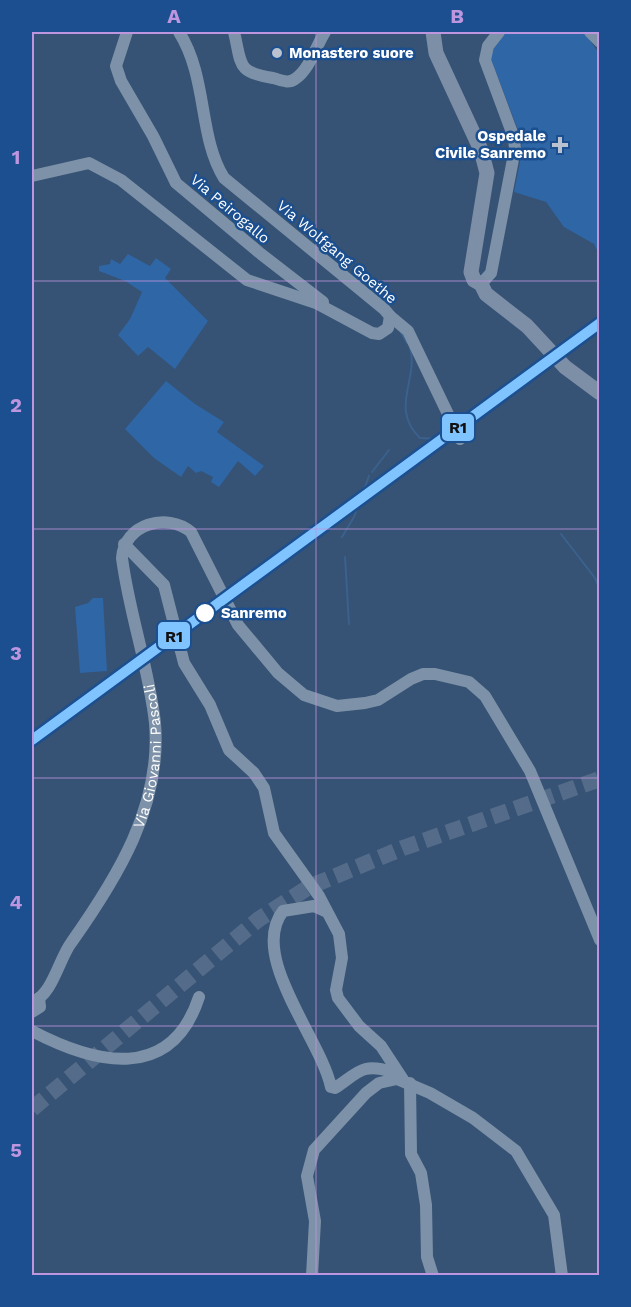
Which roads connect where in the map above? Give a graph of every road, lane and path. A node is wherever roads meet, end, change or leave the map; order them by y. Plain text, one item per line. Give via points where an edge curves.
1 (127, 32) edge
2 (179, 32) edge
3 (234, 32) edge
4 (325, 32) edge
5 (433, 32) edge
6 (499, 32) edge
7 (591, 32) edge
8 (600, 42) edge
9 (32, 176) edge
10 (481, 284) junction
11 (341, 315) junction
12 (390, 316) junction
13 (600, 393) edge
14 (460, 439) dead end
15 (124, 544) junction
16 (326, 911) junction
17 (600, 940) edge
18 (199, 997) dead end
19 (35, 1000) edge
20 (32, 1012) edge
21 (32, 1031) edge
22 (404, 1081) junction
23 (312, 1275) edge
24 (433, 1275) edge
25 (562, 1275) edge

1 - 11 street, Via Peirogallo via 116,66 176,183
2 - 12 street, Via Wolfgang Goethe via 195,67 213,160 224,178
3 - 4 street via 247,72 287,82 304,69
5 - 10 main road via 436,53 481,150 487,173 471,272
6 - 10 street via 488,46 485,60 516,149 491,273
7 - 8 street
9 - 11 street, Via Wolfgang Goethe via 88,163 95,165 121,180 247,280
10 - 13 main road via 486,294 527,326 565,367
11 - 12 street, Via Wolfgang Goethe via 376,334 388,328
12 - 14 street via 408,331
15 - 16 street via 164,585 184,663 210,705 231,753 254,773 264,788 274,833
15 - 17 street via 136,531 159,522 183,525 191,532 243,632 278,673 312,699 337,706 366,703 423,674 469,682 485,696 530,771
15 - 19 street, Via Giovanni Pascoli via 123,566 154,723 156,761 141,825 110,884 63,954 49,985
16 - 22 street via 342,948 336,994 359,1026 381,1046
16 - 22 street via 314,906 283,911 276,920 272,945 308,1035 324,1062 331,1087 335,1088 353,1072 370,1067 392,1072
18 - 21 street via 179,1037 163,1049 144,1055 105,1058 64,1048
19 - 20 street, Via Giovanni Pascoli via 40,1007
22 - 23 street via 379,1083 314,1150 307,1176 315,1227
22 - 24 street via 411,1154 421,1173
22 - 25 street via 473,1118 516,1151 554,1215

